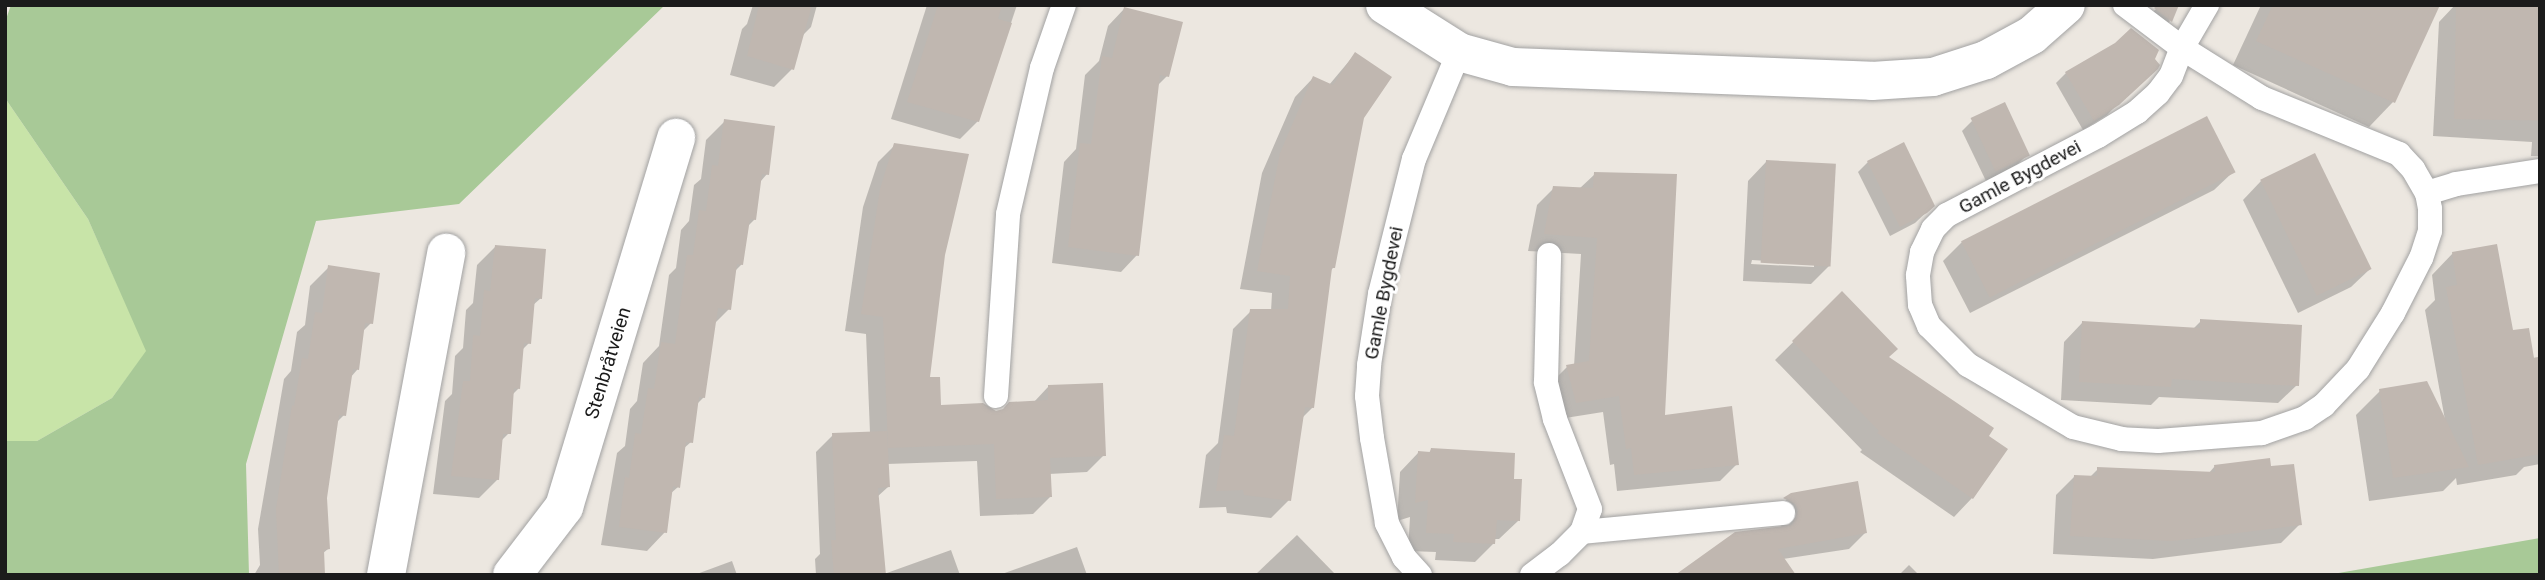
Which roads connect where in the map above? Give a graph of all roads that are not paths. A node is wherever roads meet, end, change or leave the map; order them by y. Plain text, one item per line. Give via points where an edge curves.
1 (1064, 5) edge
2 (1385, 5) edge
3 (2066, 5) edge
4 (2125, 5) edge
5 (2207, 5) edge
6 (2182, 48) junction
7 (1459, 52) junction
8 (677, 138) dead end
9 (2540, 171) edge
10 (2427, 193) junction
11 (446, 253) dead end
12 (1549, 255) dead end
13 (996, 396) dead end
14 (1783, 513) dead end
15 (1582, 532) junction
16 (386, 575) edge
17 (512, 575) edge
18 (1420, 575) edge
19 (1532, 575) edge

1 - 13 lane via 1042,68 1008,214
2 - 7 street
3 - 7 street via 2032,35 1986,60 1933,77 1904,80 1552,70 1513,67
4 - 6 lane, Gamle Bygdevei
5 - 6 lane, Gamle Bygdevei
6 - 10 lane, Gamle Bygdevei via 2262,98 2399,154
6 - 10 lane, Gamle Bygdevei via 2171,76 2137,112 1947,215 1933,229 1922,252 1920,305 1929,326 1968,365 2052,417 2096,434 2158,441 2262,433 2305,418 2341,390 2393,313 2430,231
7 - 18 lane, Gamle Bygdevei via 1414,159 1380,294 1369,365 1371,438 1387,523 1404,557
8 - 17 street, Stenbråtveien via 564,507
9 - 10 lane
11 - 16 street
12 - 15 lane via 1546,382 1555,419 1590,509
14 - 15 lane
15 - 19 lane

